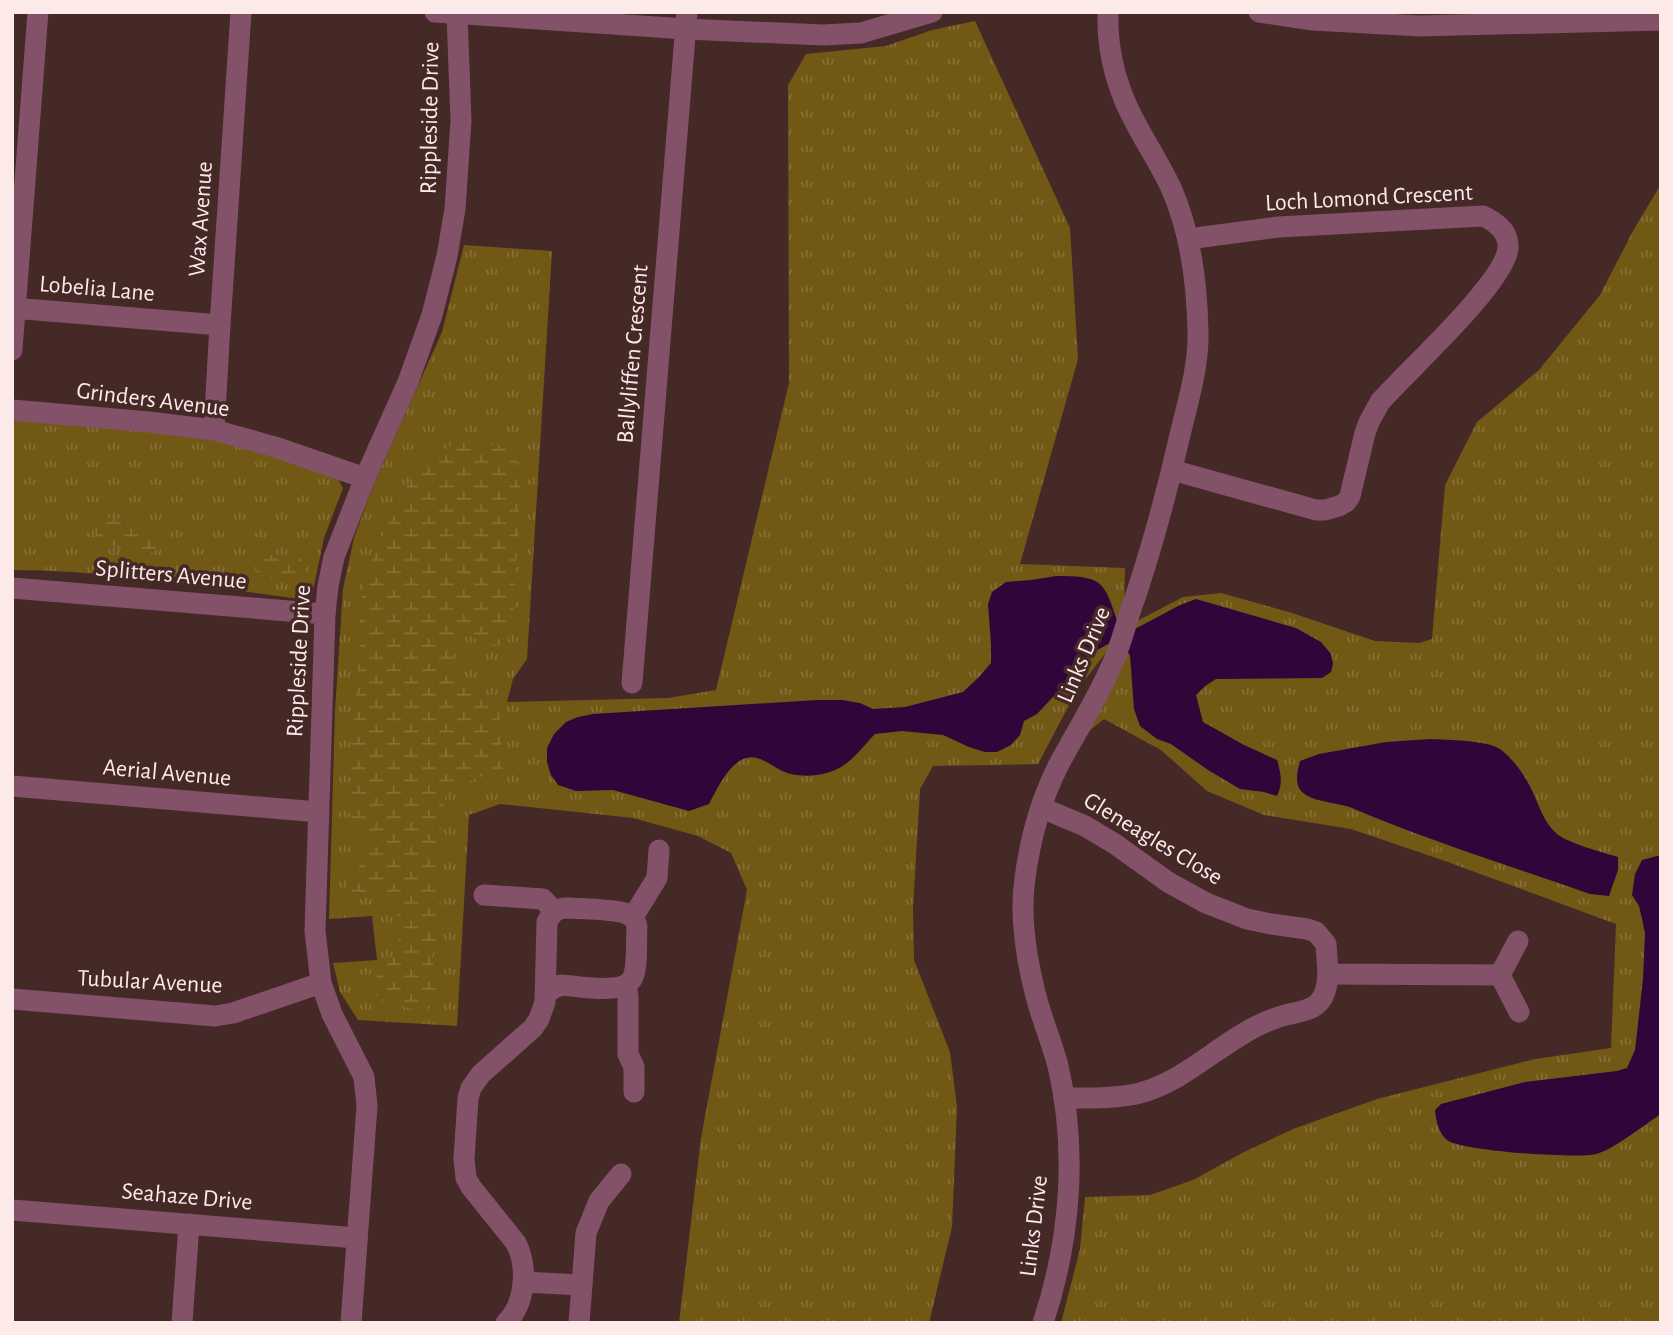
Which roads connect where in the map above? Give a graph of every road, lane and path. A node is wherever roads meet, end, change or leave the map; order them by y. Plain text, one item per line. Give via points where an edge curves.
1 (38, 12) edge
2 (241, 12) edge
3 (435, 12) edge
4 (932, 12) edge
5 (1108, 12) edge
6 (1259, 12) edge
7 (470, 14) edge
8 (686, 20) edge
9 (1661, 20) edge
10 (1188, 239) junction
11 (14, 308) edge
12 (220, 325) junction
13 (12, 350) edge
14 (12, 410) edge
15 (214, 430) junction
16 (1172, 470) junction
17 (365, 478) junction
18 (12, 588) edge
19 (325, 614) junction
20 (632, 683) dead end
21 (12, 786) edge
22 (1042, 808) junction
23 (318, 812) junction
24 (659, 850) dead end
25 (484, 895) dead end
26 (554, 911) junction
27 (633, 918) junction
28 (1518, 941) dead end
29 (1328, 974) junction
30 (1500, 975) junction
31 (321, 984) junction
32 (626, 985) junction
33 (545, 995) junction
34 (12, 999) edge
35 (1519, 1012) dead end
36 (634, 1093) dead end
37 (1064, 1098) junction
38 (621, 1174) dead end
39 (12, 1210) edge
40 (189, 1224) junction
41 (357, 1238) junction
42 (523, 1282) junction
43 (582, 1285) junction
44 (182, 1323) edge
45 (351, 1323) edge
46 (506, 1323) edge
47 (579, 1323) edge
48 (1043, 1323) edge

1 - 11 street
2 - 12 street, Wax Avenue
3 - 7 street
4 - 8 street via 861,33 823,36
5 - 10 street, Links Drive via 1112,60 1125,101 1173,192
6 - 9 street via 1420,26
7 - 8 street via 577,21
7 - 17 street, Rippleside Drive via 455,209 447,256 408,382
8 - 20 street, Ballyliffen Crescent
10 - 16 street, Links Drive via 1198,334 1195,369
10 - 16 street, Loch Lomond Crescent via 1278,227 1483,216 1502,229 1508,249 1477,299 1374,411 1346,502 1316,510
11 - 12 street, Lobelia Lane
11 - 13 street
12 - 15 street, Wax Avenue
14 - 15 street, Grinders Avenue
15 - 17 street, Grinders Avenue
16 - 22 street, Links Drive via 1112,666 1058,766
17 - 19 street, Rippleside Drive via 334,557
18 - 19 street, Splitters Avenue
19 - 23 street, Rippleside Drive
21 - 23 street, Aerial Avenue
22 - 29 street, Gleneagles Close via 1085,825 1206,903 1247,919 1316,932 1326,944
22 - 37 street, Links Drive via 1024,879 1024,920 1029,963
23 - 31 street, Rippleside Drive via 314,931
24 - 27 street via 657,878
25 - 26 street via 543,899
26 - 27 street via 624,912
26 - 33 street via 547,922
27 - 32 street via 637,927 635,971
28 - 30 street
29 - 30 street
29 - 37 street via 1324,995 1314,1007 1255,1027 1169,1081 1122,1096
30 - 35 street
31 - 34 street, Tubular Avenue via 215,1016
31 - 41 street, Rippleside Drive via 365,1084
32 - 33 street via 561,985
32 - 36 street
33 - 42 street via 533,1028 481,1074 468,1098 466,1178 516,1242
37 - 48 street, Links Drive via 1068,1209
38 - 43 street via 599,1201 586,1233
39 - 40 street, Seahaze Drive
40 - 41 street, Seahaze Drive
40 - 44 street
41 - 45 street, Rippleside Drive
42 - 43 street
42 - 46 street via 516,1311
43 - 47 street

